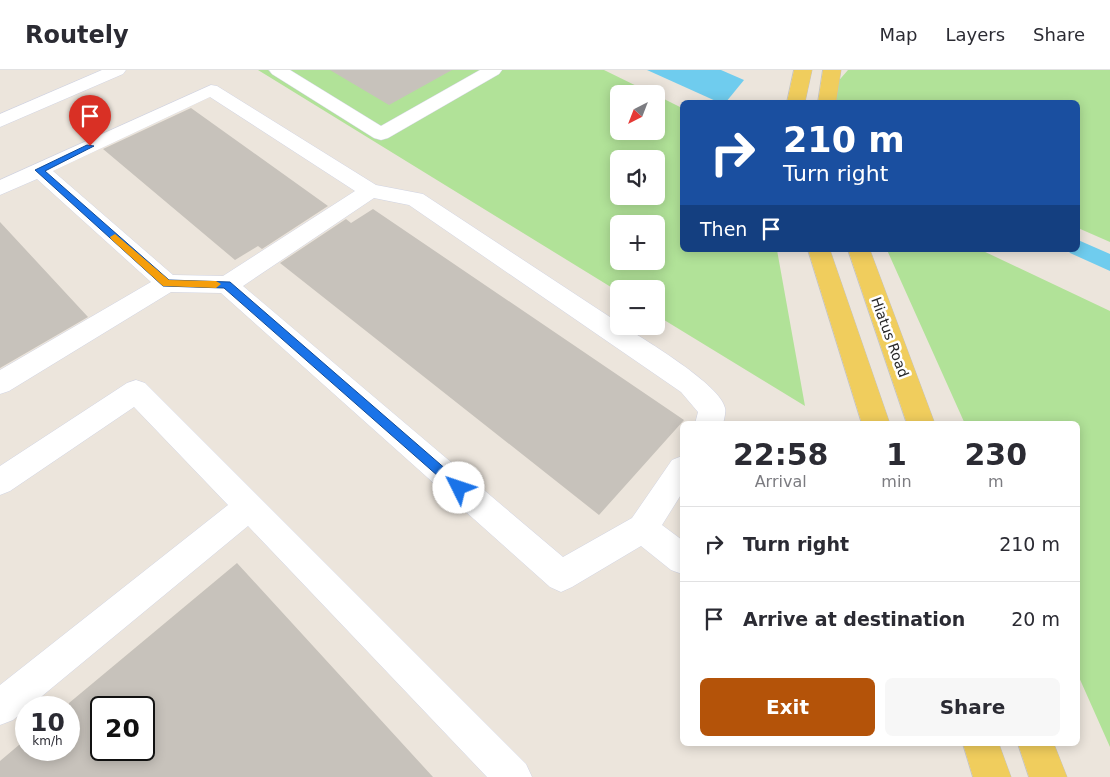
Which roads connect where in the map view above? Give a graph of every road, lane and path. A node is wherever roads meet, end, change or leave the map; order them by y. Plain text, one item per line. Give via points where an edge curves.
1 (117, 70) edge
2 (278, 70) edge
3 (493, 70) edge
4 (803, 70) edge
5 (832, 70) edge
6 (796, 100) edge
7 (827, 100) edge
8 (0, 120) edge
9 (39, 170) junction
10 (0, 188) edge
11 (370, 192) junction
12 (820, 252) edge
13 (860, 252) edge
14 (166, 283) junction
15 (227, 285) junction
16 (0, 382) edge
17 (710, 421) edge
18 (875, 421) edge
19 (920, 421) edge
20 (680, 472) edge
21 (0, 482) edge
22 (248, 508) junction
23 (643, 528) junction
24 (680, 557) edge
25 (0, 707) edge
26 (982, 746) edge
27 (1037, 746) edge
28 (513, 777) edge
29 (992, 777) edge
30 (1048, 777) edge

1 - 8 lane
2 - 3 lane via 381,134
4 - 6 main road
5 - 7 main road
9 - 10 lane
9 - 11 lane via 211,90
9 - 14 lane
11 - 15 lane
11 - 17 lane via 415,199 690,384 712,409
12 - 18 main road
13 - 19 main road, Hiatus Road
14 - 15 lane
14 - 16 lane
15 - 23 lane via 560,576
20 - 23 lane
21 - 22 lane via 136,391
22 - 25 lane
22 - 28 lane
23 - 24 lane
26 - 29 main road
27 - 30 main road

